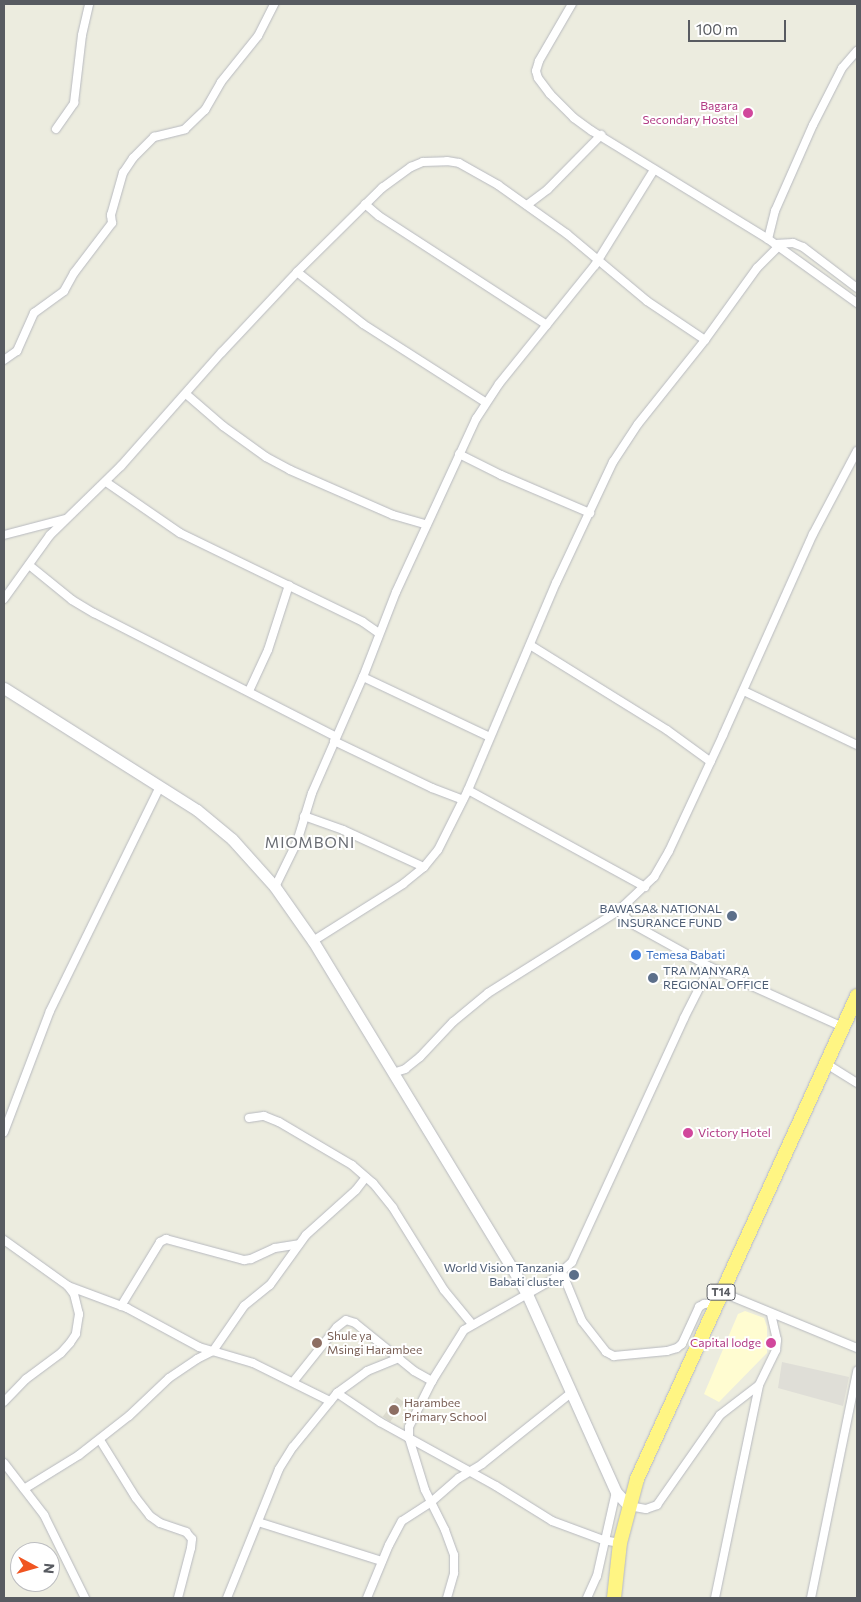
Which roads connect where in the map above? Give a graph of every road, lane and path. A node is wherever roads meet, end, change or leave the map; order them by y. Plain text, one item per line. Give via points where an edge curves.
1 (89, 4) edge
2 (274, 4) edge
3 (572, 4) edge
4 (857, 51) edge
5 (56, 129) dead end
6 (601, 135) junction
7 (654, 170) junction
8 (365, 204) junction
9 (527, 205) junction
10 (774, 244) junction
11 (598, 259) junction
12 (297, 272) junction
13 (857, 288) edge
14 (857, 303) edge
15 (547, 325) junction
16 (705, 340) junction
17 (4, 360) edge
18 (186, 394) junction
19 (486, 402) junction
20 (857, 451) edge
21 (459, 454) junction
22 (106, 482) junction
23 (590, 513) junction
24 (68, 518) junction
25 (427, 525) junction
26 (4, 535) edge
27 (29, 565) junction
28 (289, 585) junction
29 (4, 599) edge
30 (379, 633) junction
31 (530, 645) junction
32 (363, 677) junction
33 (4, 688) edge
34 (249, 691) junction
35 (744, 691) junction
36 (490, 737) junction
37 (335, 739) junction
38 (857, 745) edge
39 (711, 762) junction
40 (160, 786) junction
41 (468, 790) junction
42 (463, 800) junction
43 (304, 816) junction
44 (424, 866) junction
45 (274, 887) junction
46 (645, 887) junction
47 (618, 911) junction
48 (313, 941) junction
49 (710, 966) junction
50 (857, 996) edge
51 (843, 1027) junction
52 (825, 1064) junction
53 (393, 1073) junction
54 (857, 1083) edge
55 (250, 1118) dead end
56 (4, 1132) edge
57 (366, 1177) junction
58 (4, 1240) edge
59 (299, 1244) junction
60 (562, 1272) junction
61 (68, 1286) junction
62 (527, 1294) junction
63 (719, 1298) junction
64 (121, 1306) junction
65 (771, 1314) junction
66 (472, 1324) junction
67 (857, 1348) edge
68 (213, 1351) junction
69 (399, 1358) junction
70 (857, 1372) edge
71 (293, 1382) junction
72 (432, 1382) junction
73 (759, 1384) junction
74 (336, 1393) junction
75 (570, 1393) junction
76 (330, 1401) junction
77 (4, 1402) edge
78 (409, 1438) junction
79 (100, 1440) junction
80 (4, 1463) edge
81 (471, 1472) junction
82 (24, 1489) junction
83 (616, 1492) junction
84 (430, 1503) junction
85 (630, 1506) junction
86 (258, 1522) junction
87 (603, 1540) junction
88 (620, 1543) junction
89 (382, 1561) junction
90 (85, 1598) edge
91 (178, 1598) edge
92 (227, 1598) edge
93 (367, 1598) edge
94 (447, 1598) edge
95 (587, 1598) edge
96 (614, 1598) edge
97 (715, 1598) edge
98 (810, 1598) edge

1 - 5 street via 74,103
2 - 17 street via 258,36 221,82 205,110 185,130 154,137 133,158 123,173 111,215 112,223 64,291 34,313 17,351
3 - 6 street via 536,71 550,94 574,118
4 - 10 street via 842,68 775,211
6 - 7 street
6 - 9 street via 565,173
7 - 10 street
7 - 11 street
8 - 9 street via 398,175 417,164 434,160 459,163
8 - 12 street
8 - 15 street
9 - 11 street
10 - 13 street via 792,243 802,247
10 - 14 street
10 - 16 street
11 - 15 street
11 - 16 street via 647,301
12 - 18 street
12 - 19 street via 363,324
15 - 19 street
16 - 23 street via 631,433 613,462
18 - 22 street
18 - 25 street via 247,444 274,461 393,515
19 - 21 street
20 - 35 street via 814,534
21 - 23 street
21 - 25 street
22 - 24 street
22 - 28 street via 180,533
23 - 31 street
24 - 26 street
24 - 27 street via 50,535
25 - 30 street
27 - 29 street
27 - 34 street via 72,600 94,613
28 - 30 street
28 - 34 street via 268,650
30 - 32 street
31 - 36 street
31 - 39 street via 667,730
32 - 36 street
32 - 37 street
33 - 40 street
34 - 37 street
35 - 38 street
35 - 39 street
36 - 41 street
37 - 42 street via 432,788
37 - 43 street
39 - 46 street via 661,867
40 - 45 street via 226,833
40 - 56 street via 50,1011
41 - 42 street
41 - 46 street
42 - 44 street via 438,850
43 - 44 street
43 - 45 street via 297,842
44 - 48 street via 403,884
45 - 48 street
46 - 47 street
47 - 49 street via 636,926
47 - 53 street via 488,992 420,1057 405,1069
48 - 53 street
49 - 51 street
49 - 60 street via 580,1249
50 - 51 highway, T14
51 - 52 highway, T14
52 - 54 street
52 - 63 highway, T14
53 - 62 street
55 - 57 street via 272,1118 340,1157
57 - 59 street
57 - 66 street via 393,1208 444,1290
58 - 61 street
59 - 64 street via 275,1248 251,1260 244,1260 166,1238 160,1242
59 - 68 street via 270,1285 248,1301 234,1318
60 - 62 street
60 - 63 street via 582,1321 606,1352 614,1356 677,1348 682,1344 699,1306
61 - 64 street
61 - 77 street via 74,1294 79,1314 76,1334 62,1353 26,1379
62 - 66 street
62 - 75 street
63 - 65 street
63 - 85 highway, T14 via 640,1471
64 - 68 street via 199,1347
65 - 67 street
65 - 73 street via 776,1350
66 - 72 street via 458,1337
68 - 71 street via 253,1363
68 - 79 street via 169,1378
69 - 71 street via 356,1323 346,1320
69 - 72 street
69 - 74 street via 367,1371
70 - 98 street
71 - 76 street
72 - 78 street via 409,1427
73 - 85 street via 720,1415 657,1505 646,1509
73 - 97 street
74 - 76 street
74 - 78 street
75 - 81 street
75 - 83 street
76 - 86 street via 281,1464
78 - 81 street
78 - 84 street
79 - 82 street
79 - 91 street via 150,1516 186,1532 192,1539
80 - 82 street
81 - 84 street
81 - 87 street via 552,1521
82 - 90 street via 49,1524
83 - 85 street
83 - 87 street
84 - 89 street via 402,1521
84 - 94 street via 454,1555 454,1573
85 - 88 highway, T14
86 - 89 street
86 - 92 street
87 - 88 street
87 - 95 street via 596,1576
88 - 96 highway, T14
89 - 93 street

